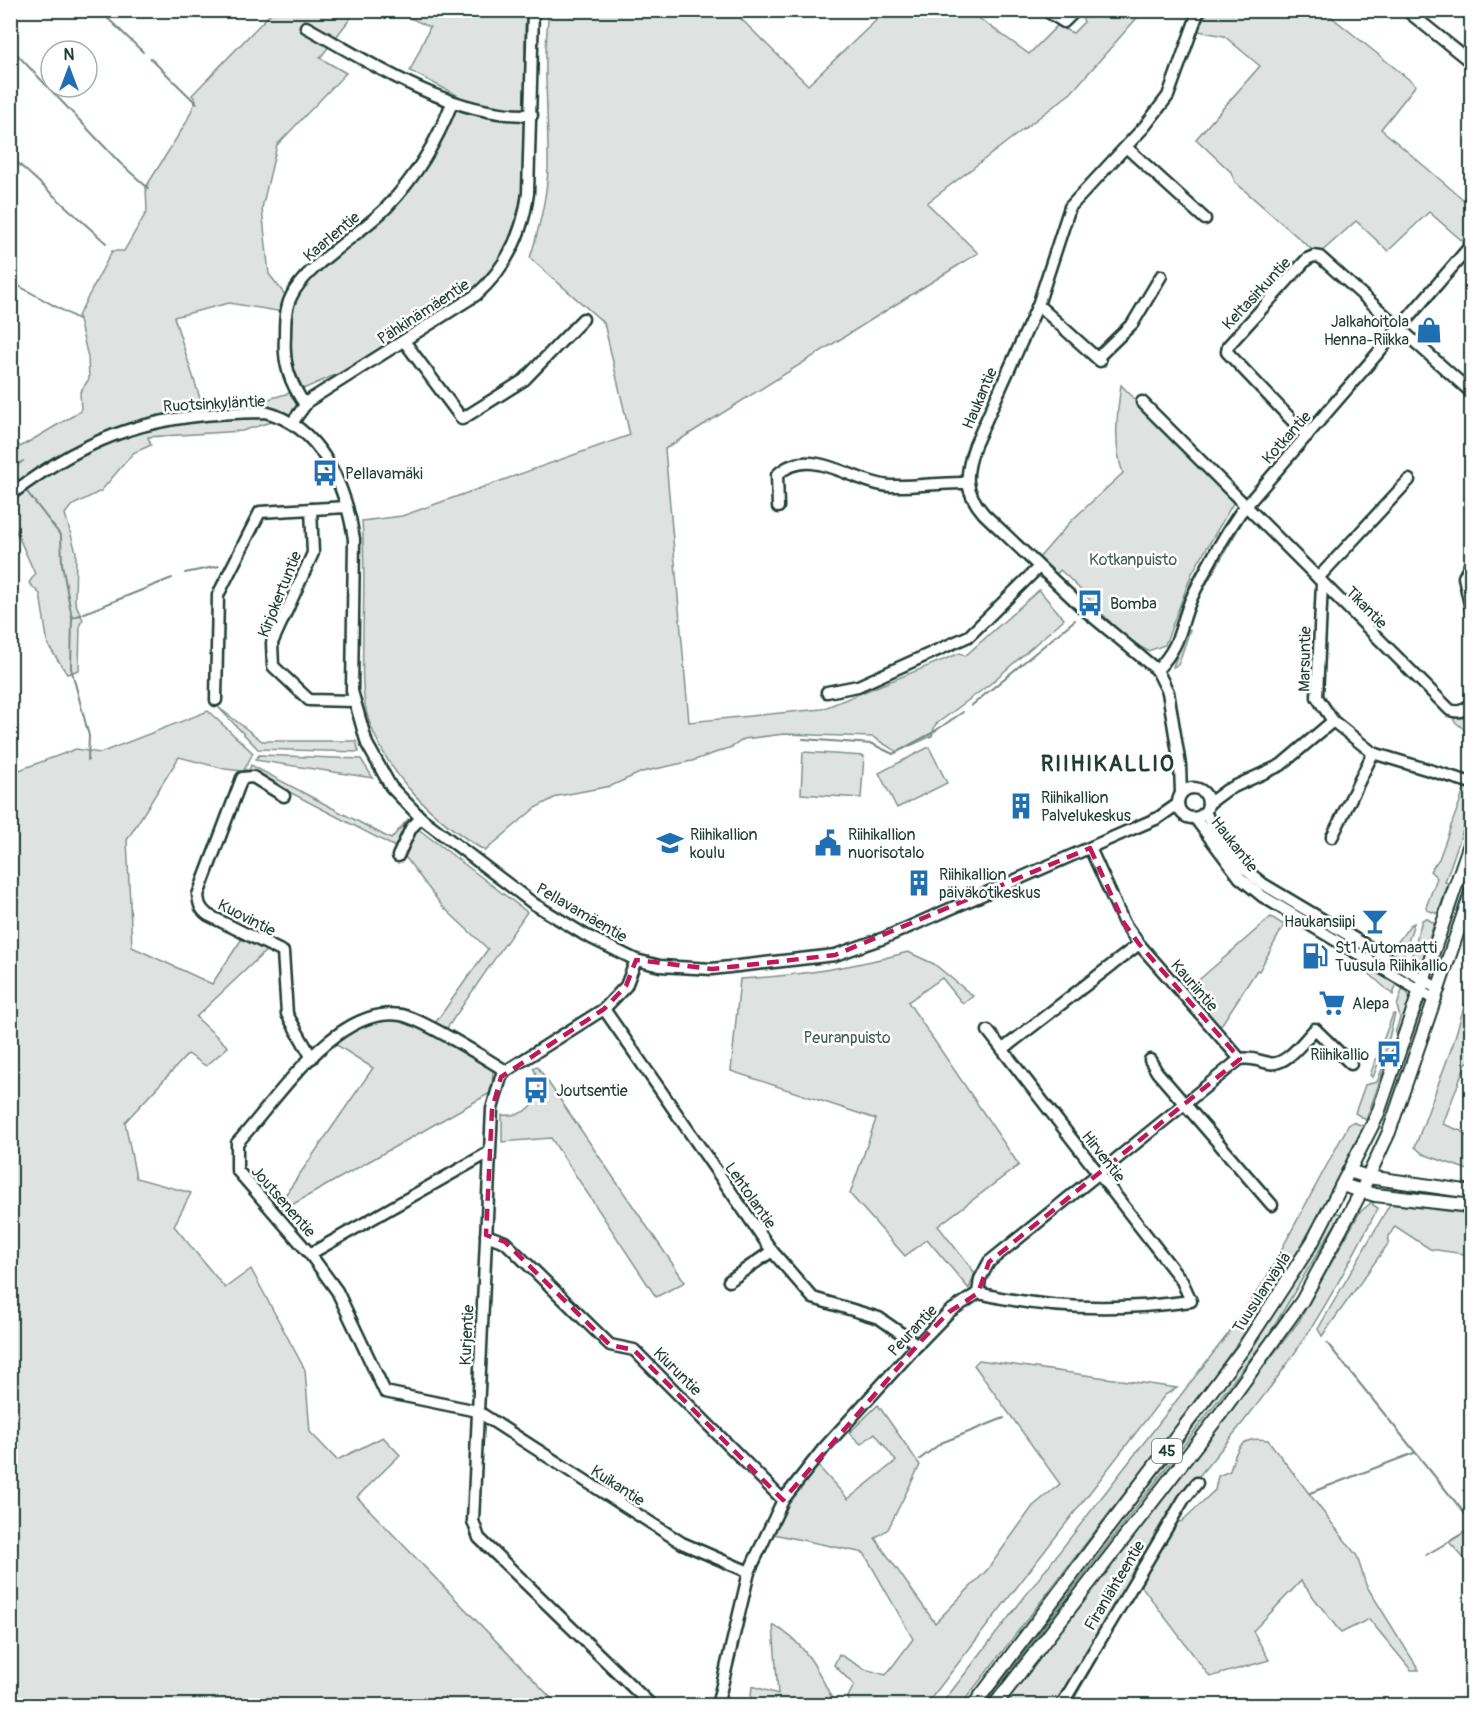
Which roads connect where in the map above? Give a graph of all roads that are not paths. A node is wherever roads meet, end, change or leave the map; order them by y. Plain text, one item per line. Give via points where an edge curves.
1 (533, 10) edge
2 (1045, 10) edge
3 (1076, 10) edge
4 (1199, 10) edge
5 (1406, 10) edge
6 (306, 27) dead end
7 (1472, 63) edge
8 (452, 103) junction
9 (532, 115) junction
10 (1126, 147) junction
11 (1205, 219) dead end
12 (1472, 244) edge
13 (1161, 276) dead end
14 (1038, 305) junction
15 (583, 319) dead end
16 (1401, 329) junction
17 (404, 341) junction
18 (1472, 393) edge
19 (1142, 402) dead end
20 (305, 405) junction
21 (292, 423) junction
22 (1307, 436) junction
23 (1409, 480) dead end
24 (967, 483) junction
25 (14, 493) edge
26 (1246, 504) junction
27 (347, 507) junction
28 (778, 507) dead end
29 (311, 509) junction
30 (1472, 561) edge
31 (1039, 567) junction
32 (1320, 580) junction
33 (1472, 614) edge
34 (1157, 670) junction
35 (827, 692) dead end
36 (216, 700) dead end
37 (354, 701) junction
38 (1472, 701) edge
39 (1333, 721) junction
40 (1372, 753) junction
41 (1180, 765) junction
42 (1472, 783) edge
43 (1194, 788) junction
44 (284, 796) dead end
45 (1180, 803) junction
46 (1206, 803) junction
47 (421, 818) junction
48 (1195, 818) junction
49 (1332, 837) dead end
50 (1472, 838) edge
51 (1090, 848) junction
52 (398, 856) dead end
53 (1472, 890) edge
54 (1139, 944) junction
55 (636, 960) junction
56 (1422, 986) junction
57 (1437, 994) junction
58 (604, 1009) junction
59 (988, 1031) dead end
60 (1002, 1049) junction
61 (312, 1058) junction
62 (1240, 1059) junction
63 (1150, 1060) dead end
64 (1351, 1064) dead end
65 (506, 1071) junction
66 (1185, 1105) junction
67 (488, 1153) junction
68 (1349, 1171) junction
69 (1099, 1175) junction
70 (1368, 1177) junction
71 (1342, 1185) junction
72 (1361, 1192) junction
73 (1472, 1192) edge
74 (1272, 1205) dead end
75 (1472, 1206) edge
76 (486, 1235) junction
77 (772, 1251) junction
78 (310, 1254) junction
79 (729, 1281) dead end
80 (978, 1293) junction
81 (918, 1345) junction
82 (477, 1411) junction
83 (1197, 1483) dead end
84 (783, 1500) junction
85 (749, 1572) junction
86 (652, 1706) edge
87 (717, 1706) edge
88 (973, 1706) edge
89 (994, 1706) edge
90 (1061, 1706) edge

1 - 9 street, Pähkinämäentie
2 - 3 street via 1064,22
4 - 10 street, Haukantie via 1168,96
5 - 7 street
6 - 8 street
8 - 9 street
8 - 20 street, Kaarlentie via 431,151 404,188 371,222 314,268 292,293 287,311 285,364 291,384
9 - 17 street, Pähkinämäentie via 525,218 506,262 476,295
10 - 11 street
10 - 14 street, Haukantie via 1070,207
12 - 16 street, Kotkantie
13 - 14 street via 1133,323 1098,359
14 - 24 street, Haukantie via 975,445
15 - 17 street via 524,380 462,419
16 - 18 street
16 - 22 street, Kotkantie
16 - 22 street, Keltasirkuntie via 1320,257 1314,256 1228,346 1231,359
17 - 20 street, Pähkinämäentie
19 - 26 street, Tikantie
20 - 21 street, Pähkinämäentie
21 - 25 street, Ruotsinkyläntie via 265,412 153,422 101,440
21 - 27 street, Pellavamäentie via 318,445
22 - 26 street, Kotkantie
23 - 32 street
24 - 28 street via 890,486 810,461 785,467 777,475
24 - 31 street via 978,506
26 - 32 street, Tikantie
26 - 34 street, Kotkantie via 1214,552 1192,598 1177,647
27 - 29 street
27 - 37 street, Pellavamäentie via 354,539
29 - 36 street via 260,512 218,594
29 - 37 street, Kirjokertuntie via 313,553 272,643 273,666 309,700
30 - 33 street via 1464,577
31 - 34 street
31 - 35 street via 969,636 858,686
32 - 38 street, Tikantie via 1450,710 1465,710
32 - 39 street, Marsuntie via 1317,697
34 - 41 street via 1168,692
37 - 47 street, Pellavamäentie via 379,768 391,787
39 - 40 street, Marsuntie
39 - 46 street via 1281,765
40 - 42 street, Marsuntie
40 - 49 street
41 - 43 street
41 - 45 street
43 - 45 street, Pellavamäentie
43 - 46 street
44 - 61 street, Kuovintie via 253,777 242,778 198,903 208,915 283,952 287,1014
45 - 48 street
45 - 51 street, Pellavamäentie via 1158,818
46 - 48 street
46 - 56 street, Haukantie via 1221,840 1257,880
47 - 52 street via 411,828
47 - 55 street, Pellavamäentie via 541,909
48 - 56 street, Haukantie via 1251,888 1288,914
50 - 56 main road, Tuusulanväylä / 45
51 - 54 street, Kauriintie via 1124,923
51 - 55 street, Pellavamäentie via 879,940 835,955 712,969 660,966
53 - 57 main road, 45
54 - 60 street
54 - 62 street, Kauriintie
55 - 58 street via 626,986
56 - 57 street, Haukantie
56 - 68 main road, Tuusulanväylä / 45 via 1377,1116
57 - 70 main road, 45 via 1389,1132
58 - 65 street
58 - 77 street, Lehtolantie
59 - 60 street, Hirventie
60 - 69 street, Hirventie
61 - 65 street, Joutsenentie via 340,1031 362,1020 377,1014 403,1015
61 - 78 street, Joutsenentie via 237,1143 237,1170
62 - 64 street via 1282,1061 1315,1029
62 - 66 street
63 - 66 street
65 - 67 street, Kurjentie via 492,1109
66 - 69 street
66 - 74 street
67 - 76 street, Kurjentie
67 - 78 street
68 - 70 main road
68 - 71 main road, Tuusulanväylä / 45
69 - 80 street via 989,1262 980,1278
69 - 80 street, Hirventie via 1182,1281 1191,1301 1090,1310
70 - 72 main road, 45
70 - 73 main road
71 - 72 main road
71 - 88 main road, Tuusulanväylä / 45 via 1295,1270 1243,1349
72 - 75 main road
72 - 89 main road, 45 via 1302,1301 1261,1361
76 - 82 street, Kurjentie
76 - 84 street, Kiuruntie via 505,1242 610,1345 634,1350
77 - 79 street
77 - 81 street, Lehtolantie via 813,1298 879,1318
78 - 82 street, Joutsenentie via 337,1292 385,1392
80 - 81 street, Peurantie via 949,1312
81 - 84 street, Peurantie via 824,1448
82 - 85 street, Kuikantie via 682,1543
82 - 86 street, Kurjentie via 473,1521 479,1538
83 - 90 street, Firanlähteentie
84 - 85 street, Peurantie
85 - 87 street, Peurantie

